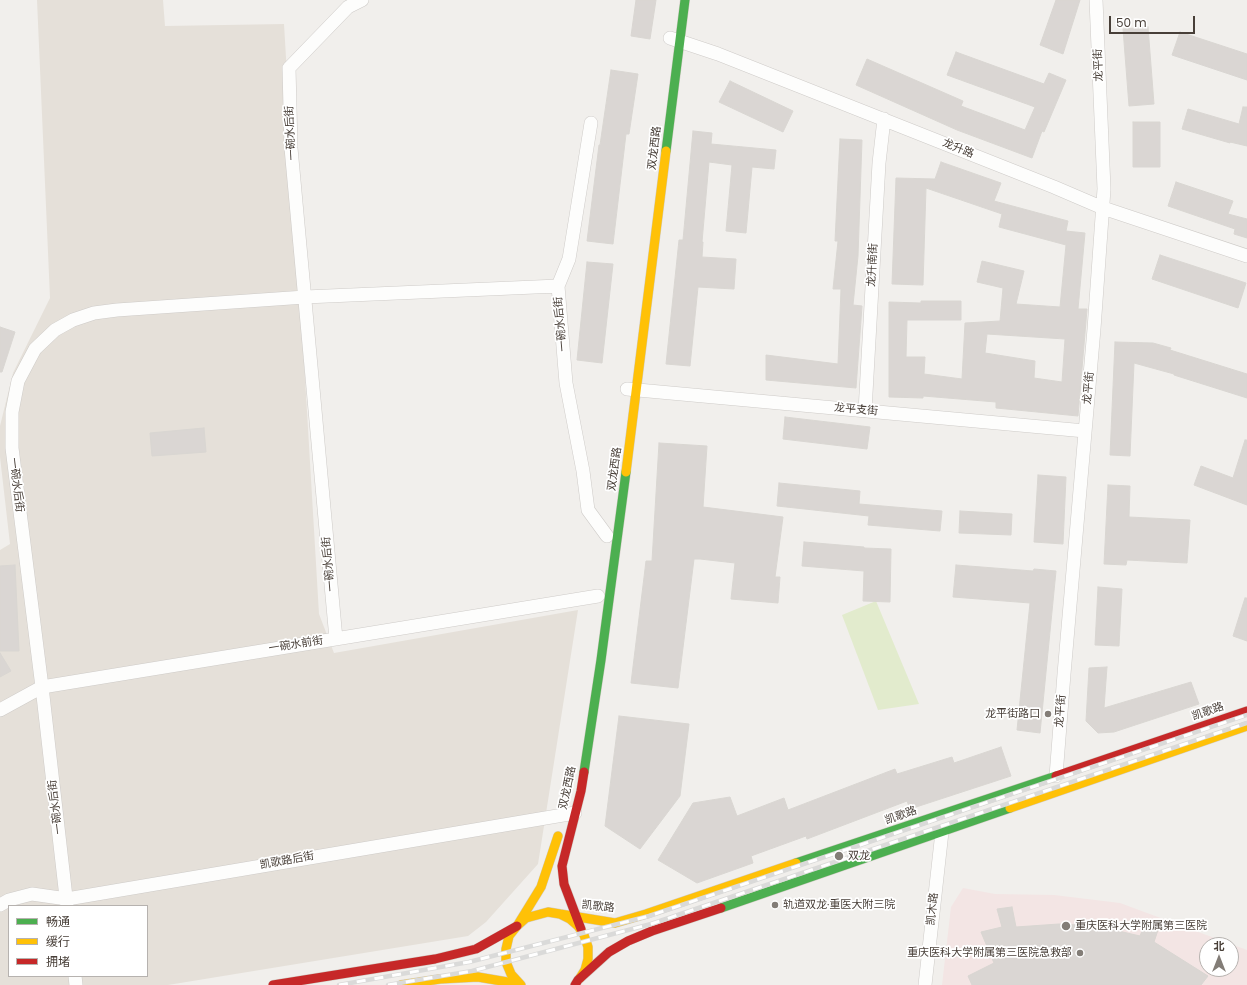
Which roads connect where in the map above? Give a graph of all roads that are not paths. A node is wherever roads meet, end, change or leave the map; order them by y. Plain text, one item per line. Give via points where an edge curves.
1 (362, 0) edge
2 (685, 0) edge
3 (1096, 0) edge
4 (672, 39) junction
5 (884, 119) junction
6 (591, 123) dead end
7 (1103, 208) junction
8 (1247, 256) edge
9 (558, 286) junction
10 (305, 297) junction
11 (630, 389) junction
12 (865, 410) junction
13 (1085, 431) junction
14 (609, 520) dead end
15 (606, 539) joint
16 (598, 596) dead end
17 (336, 639) junction
18 (42, 687) junction
19 (0, 710) edge
20 (1247, 711) edge
21 (1247, 726) edge
22 (1056, 776) junction
23 (568, 811) junction
24 (942, 832) junction
25 (67, 903) edge
26 (0, 905) edge
27 (560, 914) junction
28 (577, 917) junction
29 (516, 926) junction
30 (584, 935) junction
31 (576, 983) edge
32 (273, 985) edge
33 (401, 985) edge
34 (520, 985) edge
35 (925, 985) edge

1 - 10 street, 一碗水后街 via 348,7 289,68 291,148
2 - 4 main road, 双龙西路
3 - 7 street, 龙平街
4 - 5 street, 龙升路 via 718,54
4 - 11 main road, 双龙西路
5 - 7 street, 龙升路
5 - 12 street, 龙升南街 via 878,179
6 - 9 street via 569,259
7 - 8 street, 龙升路
7 - 13 street, 龙平街
9 - 10 street, 一碗水后街
9 - 15 street, 一碗水后街 via 566,383 588,510
10 - 17 street, 一碗水后街
10 - 18 street, 一碗水后街 via 94,313 55,330 35,349 18,381 12,412 12,448
11 - 12 street, 龙平支街
11 - 23 main road, 双龙西路 via 601,660 581,791
12 - 13 street, 龙平支街
13 - 22 street, 龙平街
14 - 15 main road
16 - 17 street, 一碗水前街
17 - 18 street, 一碗水前街
18 - 19 street, 一碗水前街
18 - 25 street, 一碗水后街
20 - 22 main road, 凯歌路
21 - 24 main road
22 - 28 main road, 凯歌路 via 646,914 615,923
23 - 25 street, 凯歌路后街
23 - 28 main road, 双龙西路 via 562,866 564,884
23 - 29 main road, 双龙西路 via 541,888
24 - 31 main road via 652,931 609,952
24 - 35 street, 凯木路
25 - 26 street, 凯歌路后街 via 32,894
27 - 28 main road, 凯歌路
27 - 29 main road, 凯歌路 via 536,914
27 - 30 main road via 574,923
28 - 30 main road, 双龙西路
29 - 32 main road via 476,949 435,959
29 - 34 main road, 双龙西路 via 509,936 506,962
30 - 31 main road, 双龙西路 via 588,946 588,959 585,970
33 - 34 main road via 478,977

